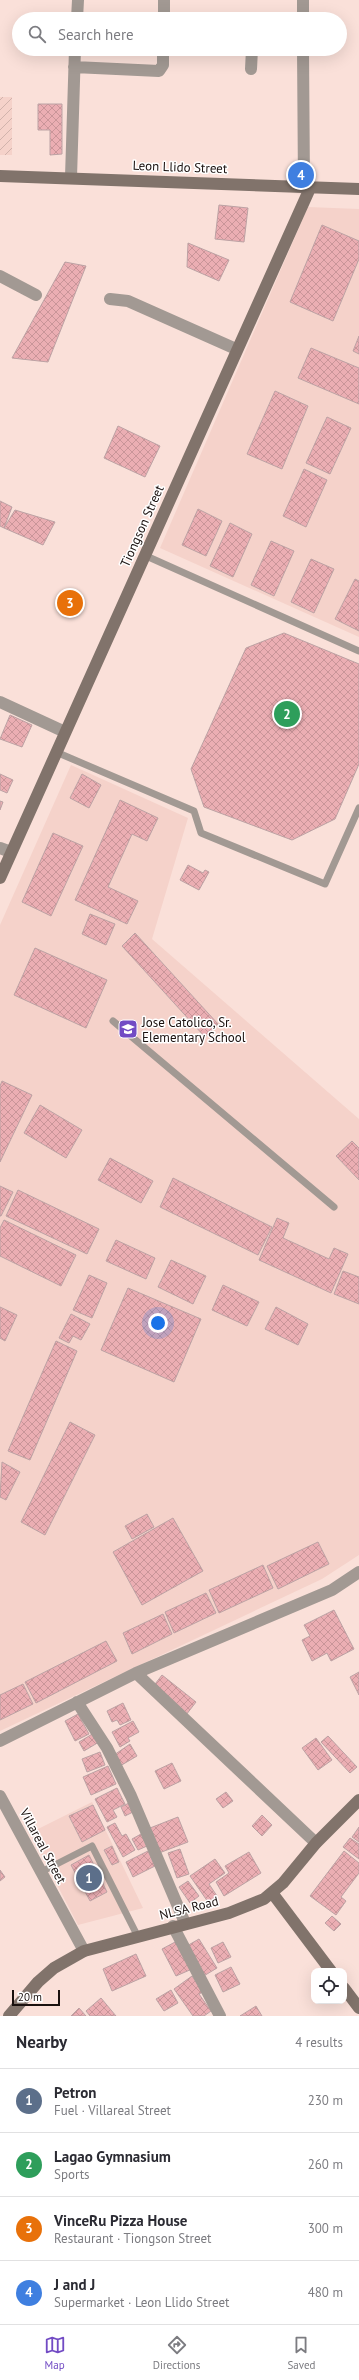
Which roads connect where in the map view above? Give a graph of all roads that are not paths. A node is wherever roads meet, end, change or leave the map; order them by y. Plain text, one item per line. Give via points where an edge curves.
1 (78, 0) edge
2 (164, 0) edge
3 (303, 0) edge
4 (77, 12) edge
5 (164, 12) edge
6 (303, 12) edge
7 (75, 56) edge
8 (163, 56) edge
9 (252, 56) edge
10 (303, 56) edge
11 (74, 67) junction
12 (251, 69) dead end
13 (0, 176) edge
14 (71, 177) junction
15 (307, 186) junction
16 (359, 189) edge
17 (0, 276) edge
18 (36, 295) dead end
19 (110, 299) dead end
20 (236, 349) junction
21 (144, 555) junction
22 (359, 651) edge
23 (0, 702) edge
24 (65, 732) junction
25 (56, 752) junction
26 (359, 808) edge
27 (0, 848) edge
28 (12, 852) junction
29 (0, 878) edge
30 (113, 1021) dead end
31 (334, 1207) dead end
32 (359, 1572) edge
33 (136, 1673) junction
34 (77, 1702) junction
35 (0, 1741) edge
36 (0, 1796) edge
37 (359, 1800) edge
38 (316, 1843) junction
39 (40, 1872) junction
40 (272, 1894) junction
41 (185, 1923) junction
42 (173, 1926) junction
43 (137, 1936) junction
44 (84, 1951) junction
45 (329, 1968) edge
46 (347, 1992) edge
47 (359, 2008) edge
48 (9, 2016) edge
49 (220, 2016) edge

1 - 4 street
2 - 5 street
3 - 6 street
7 - 11 street
8 - 11 street via 163,65 158,71
9 - 12 street
10 - 15 street
11 - 14 street
13 - 14 main road, Leon Llido Street
14 - 15 main road, Leon Llido Street
15 - 16 main road, Leon Llido Street
15 - 20 main road, Tiongson Street
17 - 18 street
19 - 20 street via 128,301
20 - 21 main road, Tiongson Street
21 - 22 lane
21 - 24 main road, Tiongson Street
23 - 24 street
24 - 25 main road, Tiongson Street
25 - 26 lane via 194,811 201,833 325,884
25 - 28 main road, Tiongson Street
27 - 28 street
28 - 29 main road, Tiongson Street
30 - 31 lane
32 - 33 street via 332,1590 300,1605
33 - 34 street
33 - 38 street
34 - 35 street
34 - 41 street via 107,1748 131,1796
36 - 39 street, Villareal Street
37 - 38 main road, NLSA Road
38 - 40 main road, NLSA Road
39 - 43 lane via 92,1846
39 - 44 street, Villareal Street
40 - 41 main road, NLSA Road via 244,1908
40 - 45 main road
41 - 42 main road, NLSA Road
42 - 43 main road, NLSA Road
42 - 49 street
43 - 44 main road, NLSA Road
44 - 48 main road, NLSA Road via 54,1968 38,1982
46 - 47 main road

